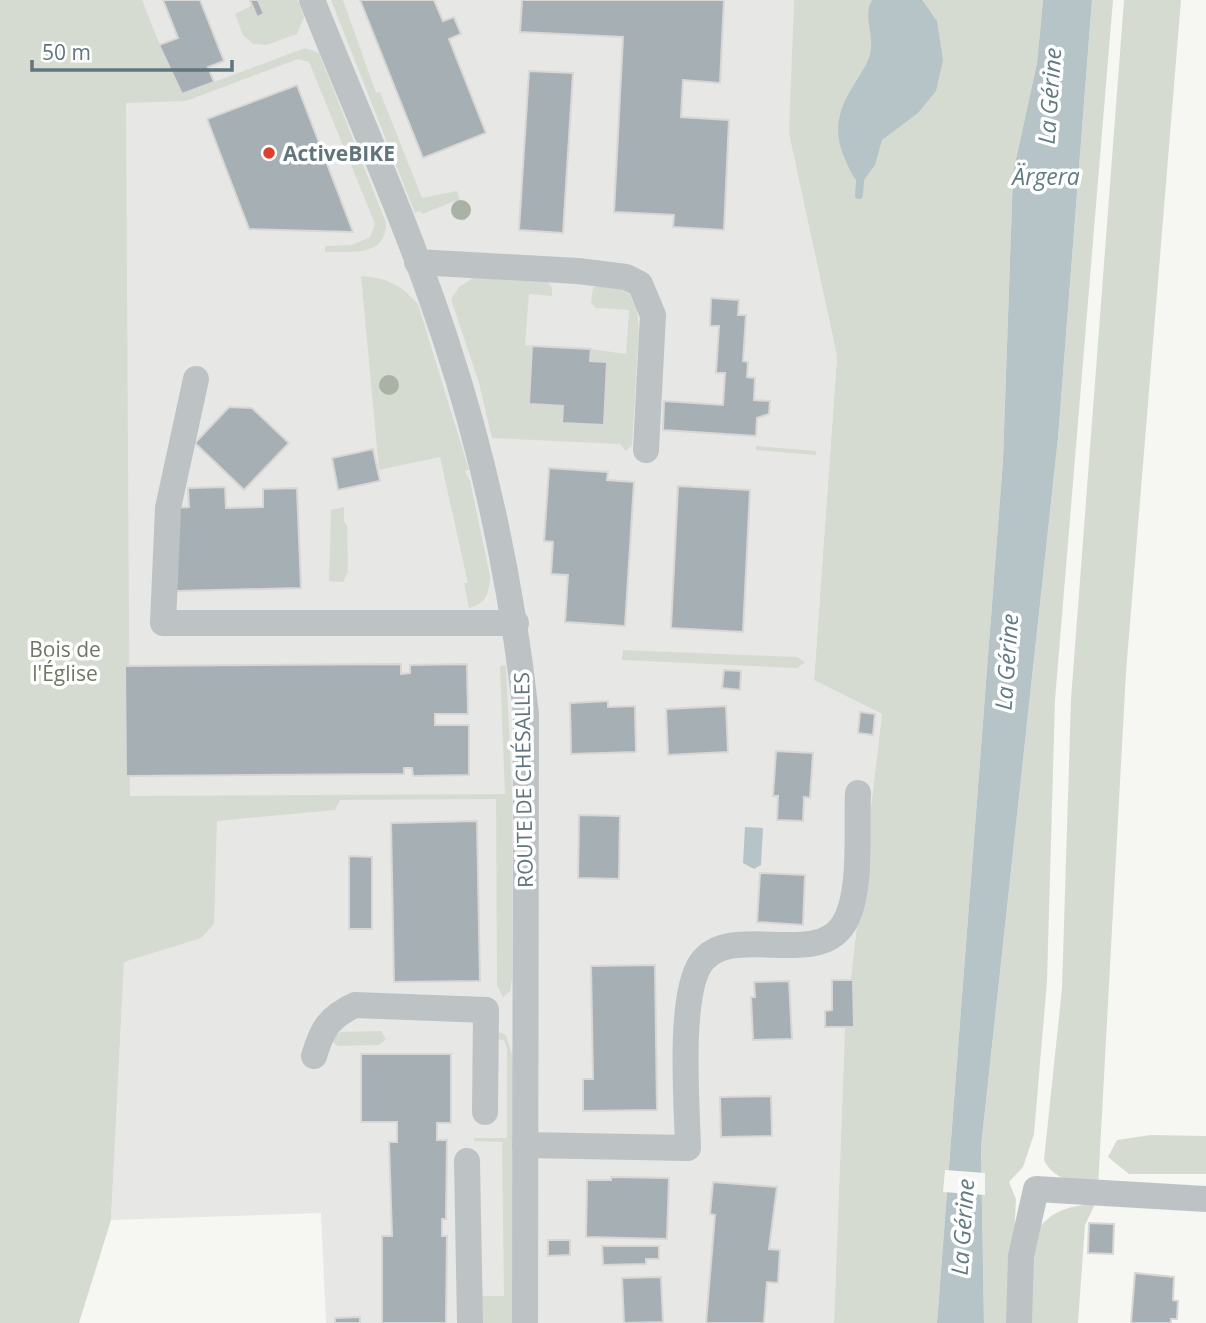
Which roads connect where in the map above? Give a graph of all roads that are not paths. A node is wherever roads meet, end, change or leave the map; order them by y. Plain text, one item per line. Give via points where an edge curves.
1 (312, 0) edge
2 (417, 262) junction
3 (196, 379) dead end
4 (646, 450) dead end
5 (516, 623) junction
6 (858, 793) dead end
7 (486, 1010) junction
8 (525, 1012) junction
9 (314, 1056) dead end
10 (485, 1112) dead end
11 (525, 1144) junction
12 (467, 1161) dead end
13 (1206, 1199) edge
14 (470, 1323) edge
15 (525, 1323) edge
16 (1019, 1323) edge

1 - 2 street, ROUTE DE CHÉSALLES
2 - 4 street via 578,271 626,277 640,284 653,315
2 - 5 street, ROUTE DE CHÉSALLES via 481,458
3 - 5 street via 167,508 163,623
5 - 8 street, ROUTE DE CHÉSALLES via 526,714
6 - 11 street via 855,879 843,925 832,936 814,943 714,950 698,968 686,1051 688,1149
7 - 8 street
7 - 9 street via 355,1005 336,1014 322,1029
7 - 10 street
8 - 11 street, ROUTE DE CHÉSALLES
11 - 15 street, ROUTE DE CHÉSALLES
12 - 14 street
13 - 16 street via 1036,1189 1021,1256

